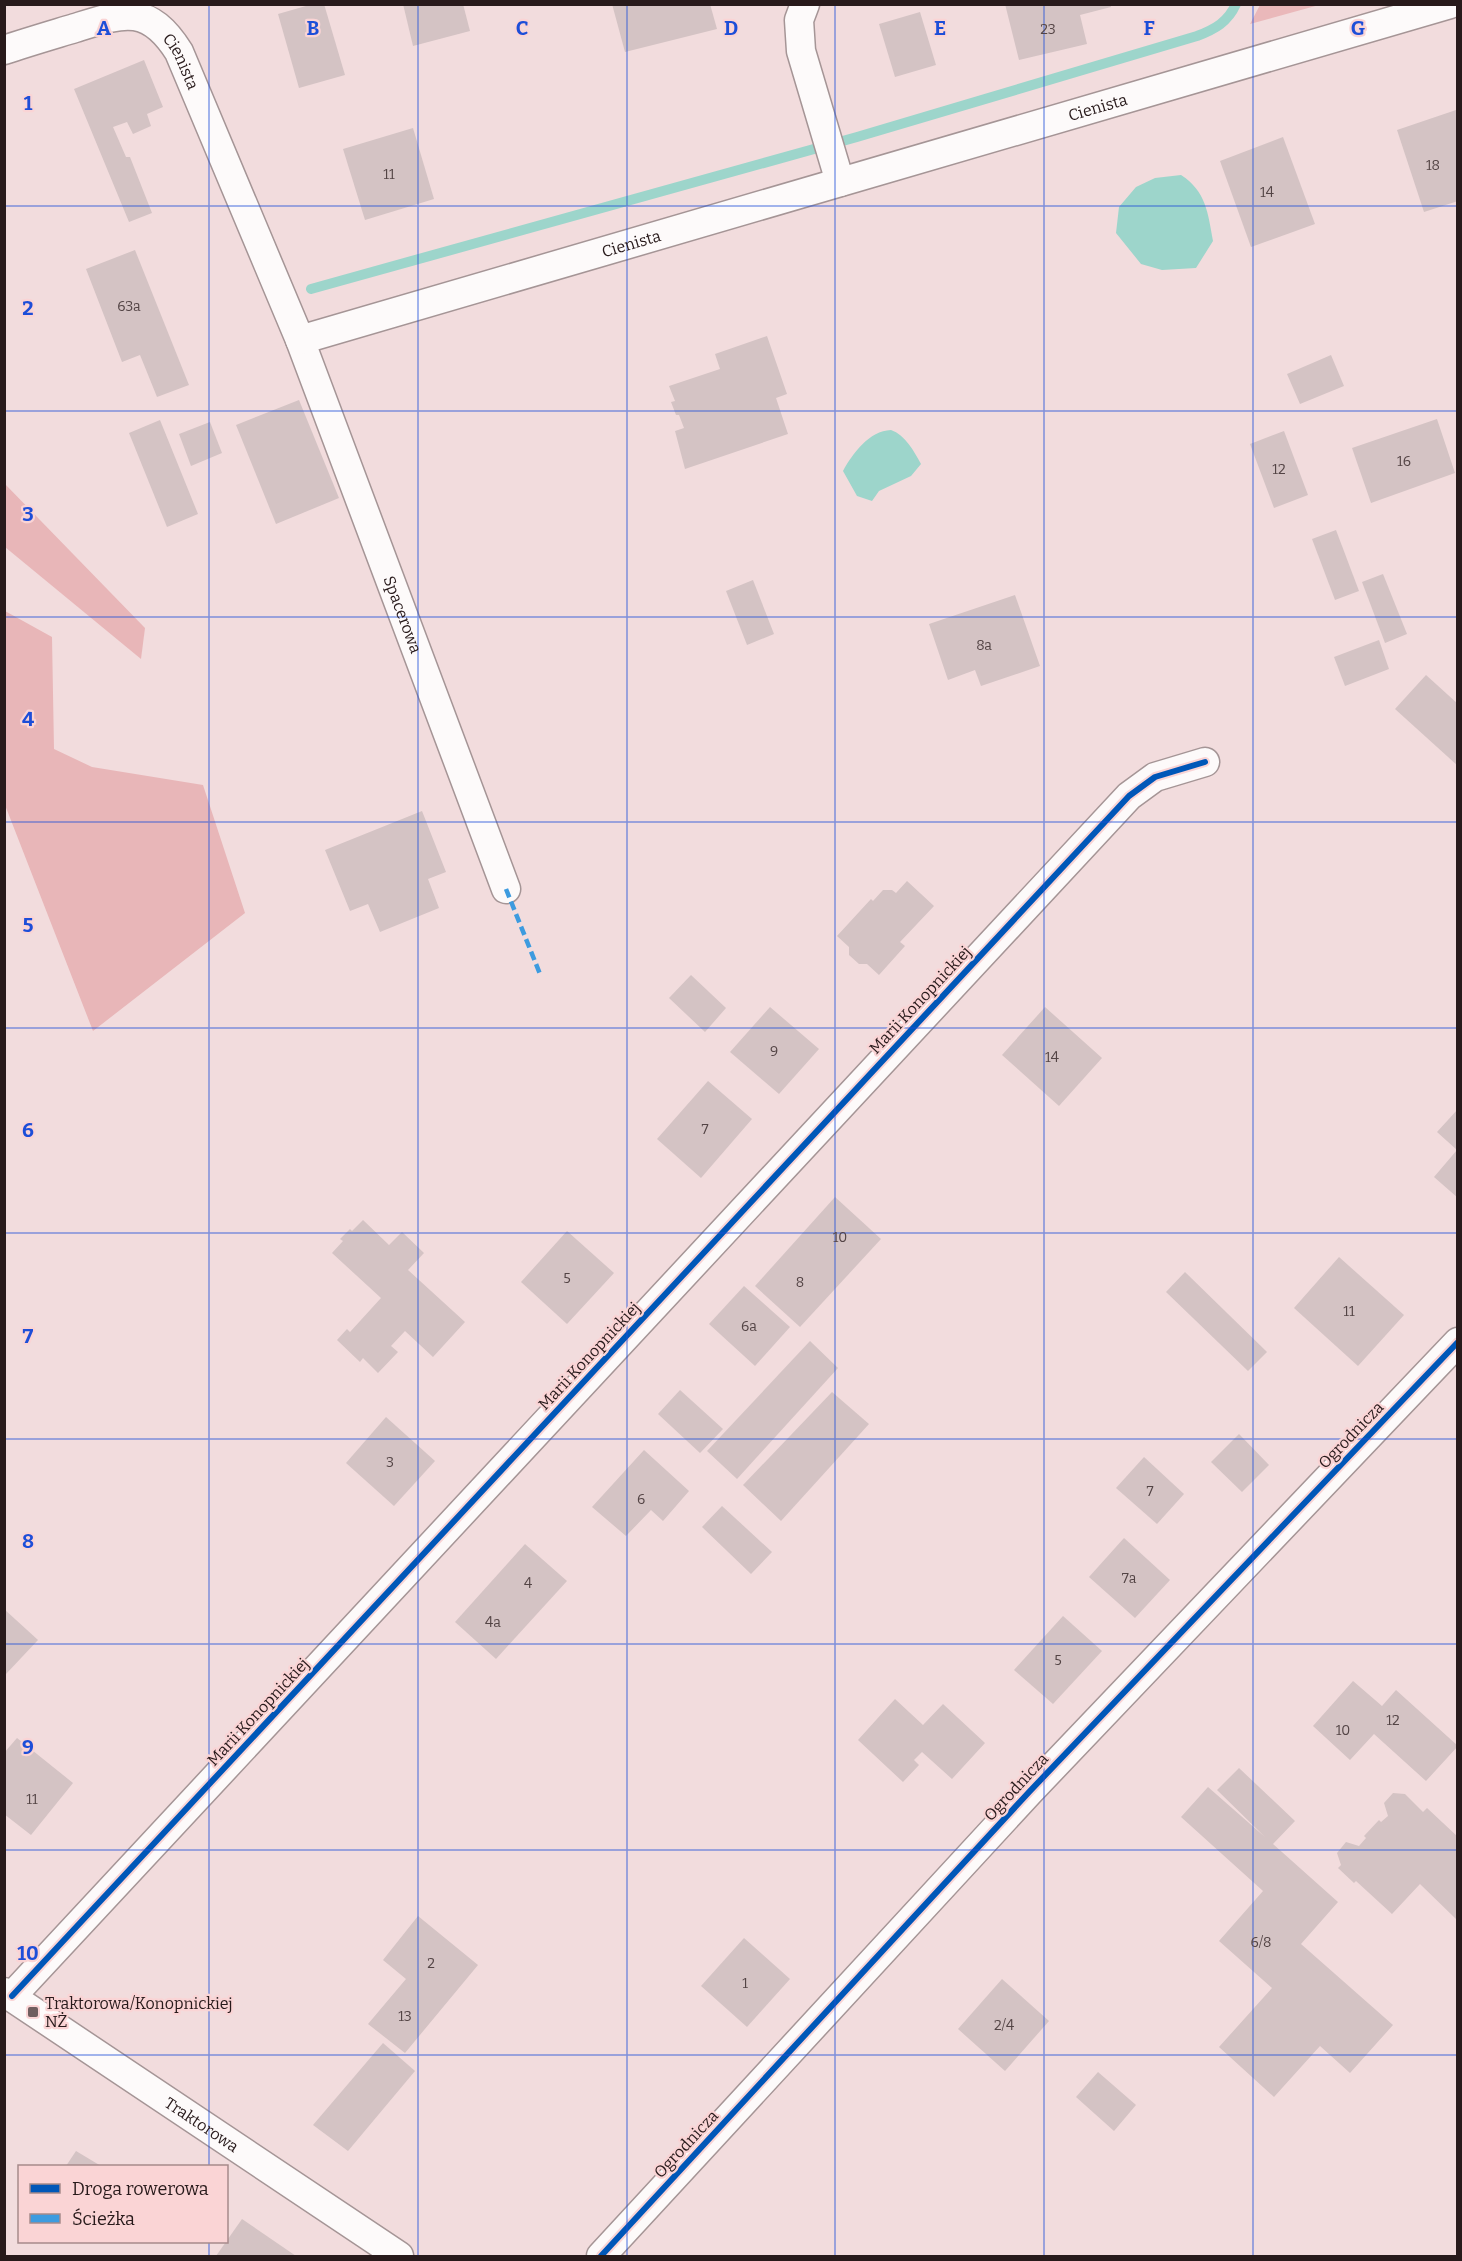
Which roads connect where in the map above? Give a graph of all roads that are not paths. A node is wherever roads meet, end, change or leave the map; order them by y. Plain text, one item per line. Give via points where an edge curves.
1 (805, 4) edge
2 (1449, 4) edge
3 (4, 50) edge
4 (840, 182) junction
5 (300, 340) junction
6 (1205, 762) dead end
7 (506, 889) dead end
8 (1458, 1342) edge
9 (8, 1994) edge
10 (399, 2256) edge
11 (601, 2256) edge

1 - 4 street via 799,20 801,51
2 - 4 street, Cienista
3 - 5 street, Cienista via 114,15 135,16 168,34
4 - 5 street, Cienista
5 - 7 street, Spacerowa
6 - 9 street, Marii Konopnickiej via 1155,777 1129,796
8 - 11 street, Ogrodnicza via 1030,1791
9 - 10 street, Traktorowa

